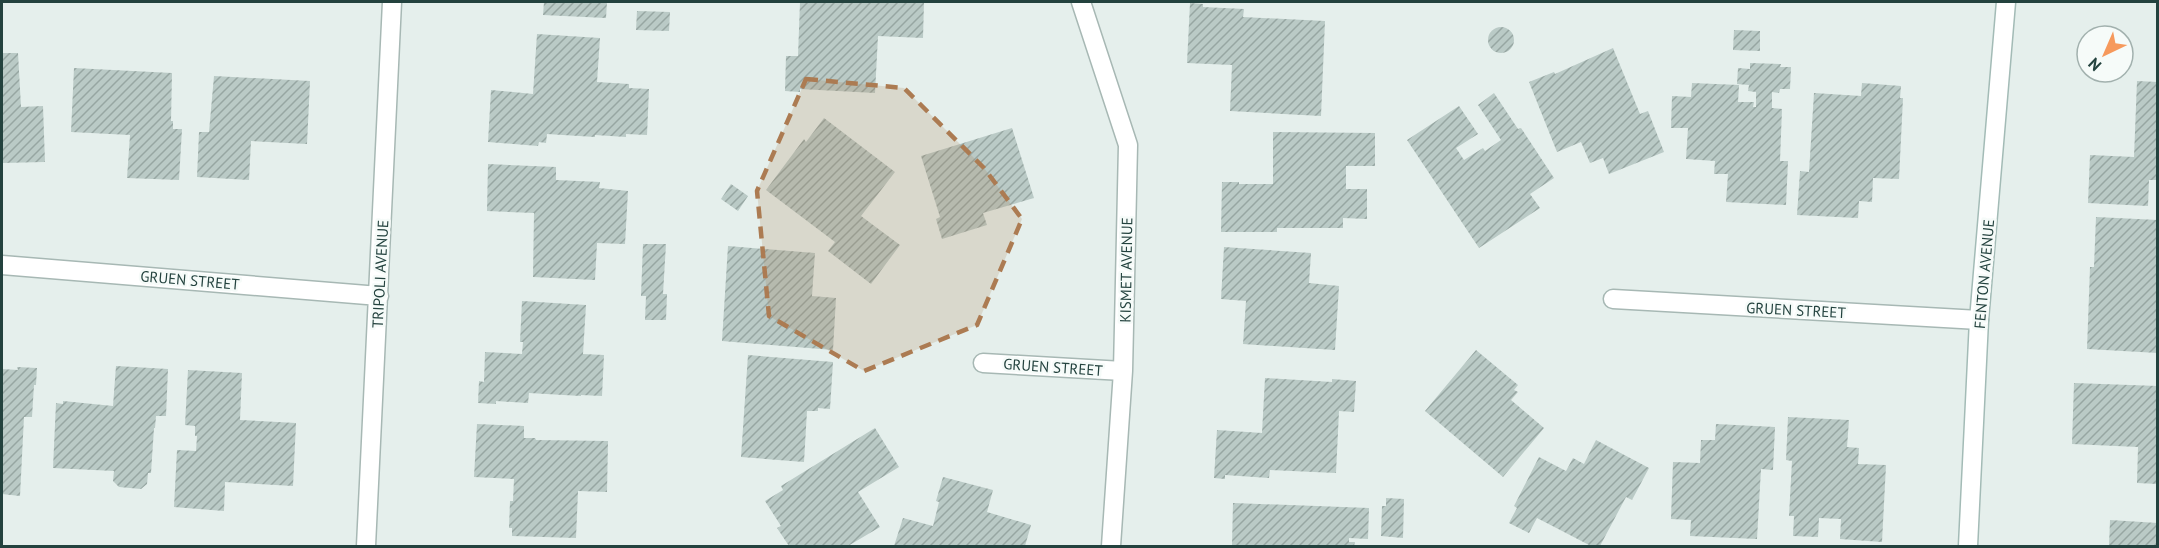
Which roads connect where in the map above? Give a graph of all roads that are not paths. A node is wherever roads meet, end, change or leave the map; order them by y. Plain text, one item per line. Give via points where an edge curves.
1 (393, 2) edge
2 (1081, 2) edge
3 (2006, 2) edge
4 (2, 265) edge
5 (379, 296) junction
6 (1613, 299) dead end
7 (1979, 321) junction
8 (983, 363) dead end
9 (1123, 371) junction
10 (366, 546) edge
11 (1111, 546) edge
12 (1968, 546) edge

1 - 5 street, TRIPOLI AVENUE
2 - 9 street, KISMET AVENUE via 1128,145
3 - 7 street, FENTON AVENUE
4 - 5 street, GRUEN STREET
5 - 10 street, TRIPOLI AVENUE
6 - 7 street, GRUEN STREET
7 - 12 street, FENTON AVENUE
8 - 9 street, GRUEN STREET
9 - 11 street, KISMET AVENUE

